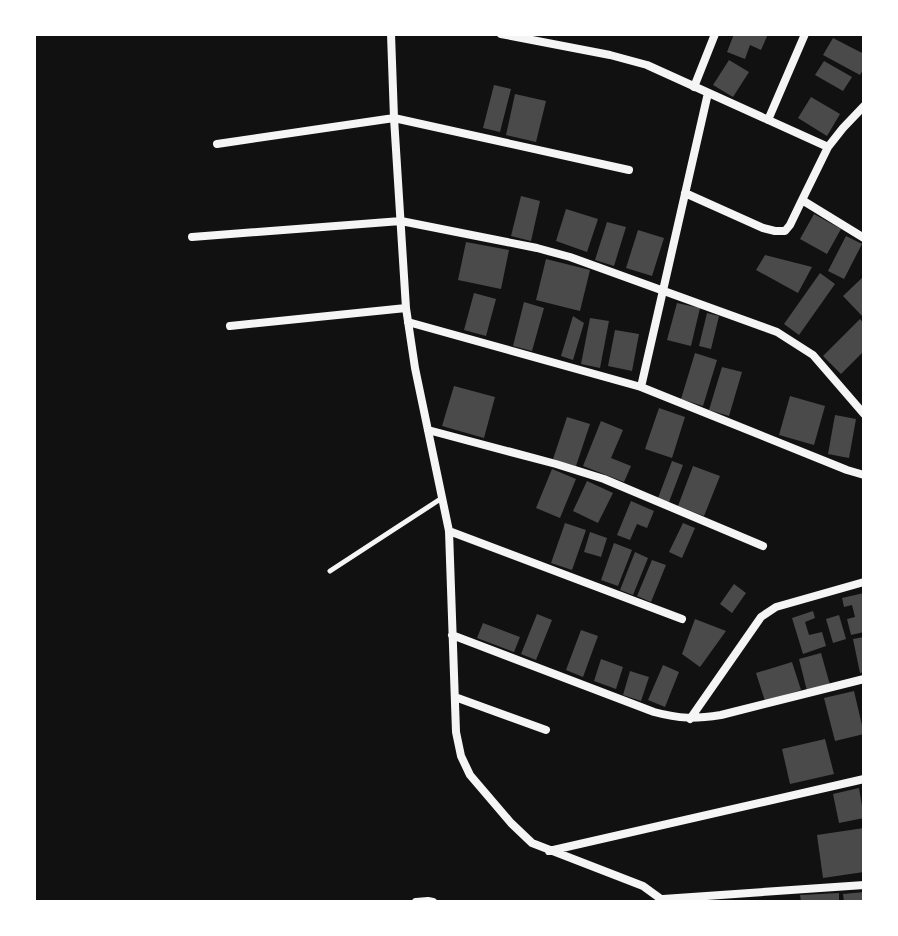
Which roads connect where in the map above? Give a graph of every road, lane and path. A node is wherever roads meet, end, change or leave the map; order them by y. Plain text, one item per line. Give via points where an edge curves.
1 (391, 34) edge
2 (501, 34) edge
3 (715, 34) edge
4 (805, 34) edge
5 (694, 87) junction
6 (708, 93) junction
7 (864, 106) edge
8 (394, 118) junction
9 (768, 120) junction
10 (217, 144) dead end
11 (828, 147) junction
12 (629, 170) dead end
13 (685, 193) junction
14 (802, 200) junction
15 (401, 221) junction
16 (192, 237) dead end
17 (864, 238) edge
18 (663, 291) junction
19 (406, 308) junction
20 (408, 322) junction
21 (230, 326) dead end
22 (641, 387) junction
23 (864, 414) edge
24 (428, 430) junction
25 (864, 475) edge
26 (442, 498) junction
27 (449, 531) junction
28 (763, 546) dead end
29 (330, 571) dead end
30 (864, 582) edge
31 (682, 619) dead end
32 (452, 635) junction
33 (864, 679) edge
34 (455, 697) junction
35 (690, 719) junction
36 (546, 730) dead end
37 (864, 779) edge
38 (549, 851) junction
39 (864, 885) edge
40 (664, 900) edge
41 (416, 902) edge
42 (433, 902) edge

1 - 8 street
2 - 5 street via 647,65
3 - 5 street
4 - 9 street
5 - 6 street
6 - 9 street
6 - 13 street
7 - 11 street
8 - 10 street
8 - 12 street
8 - 15 street
9 - 11 street
11 - 14 street
13 - 14 street via 775,231 785,231
13 - 18 street
14 - 17 street
15 - 16 street
15 - 18 street via 537,248
15 - 19 street
18 - 22 street
18 - 23 street via 777,332 813,355
19 - 20 street
19 - 21 street
20 - 22 street
20 - 24 street
22 - 25 street
24 - 26 street
24 - 28 street via 604,479
26 - 27 street
26 - 29 lane
27 - 31 street
27 - 32 street
30 - 35 street via 776,607 761,617
32 - 34 street
32 - 35 street via 654,712
33 - 35 street
34 - 36 street
34 - 38 street via 456,732 470,775 511,823
37 - 38 street
38 - 40 street via 643,886
39 - 40 street
41 - 42 street

